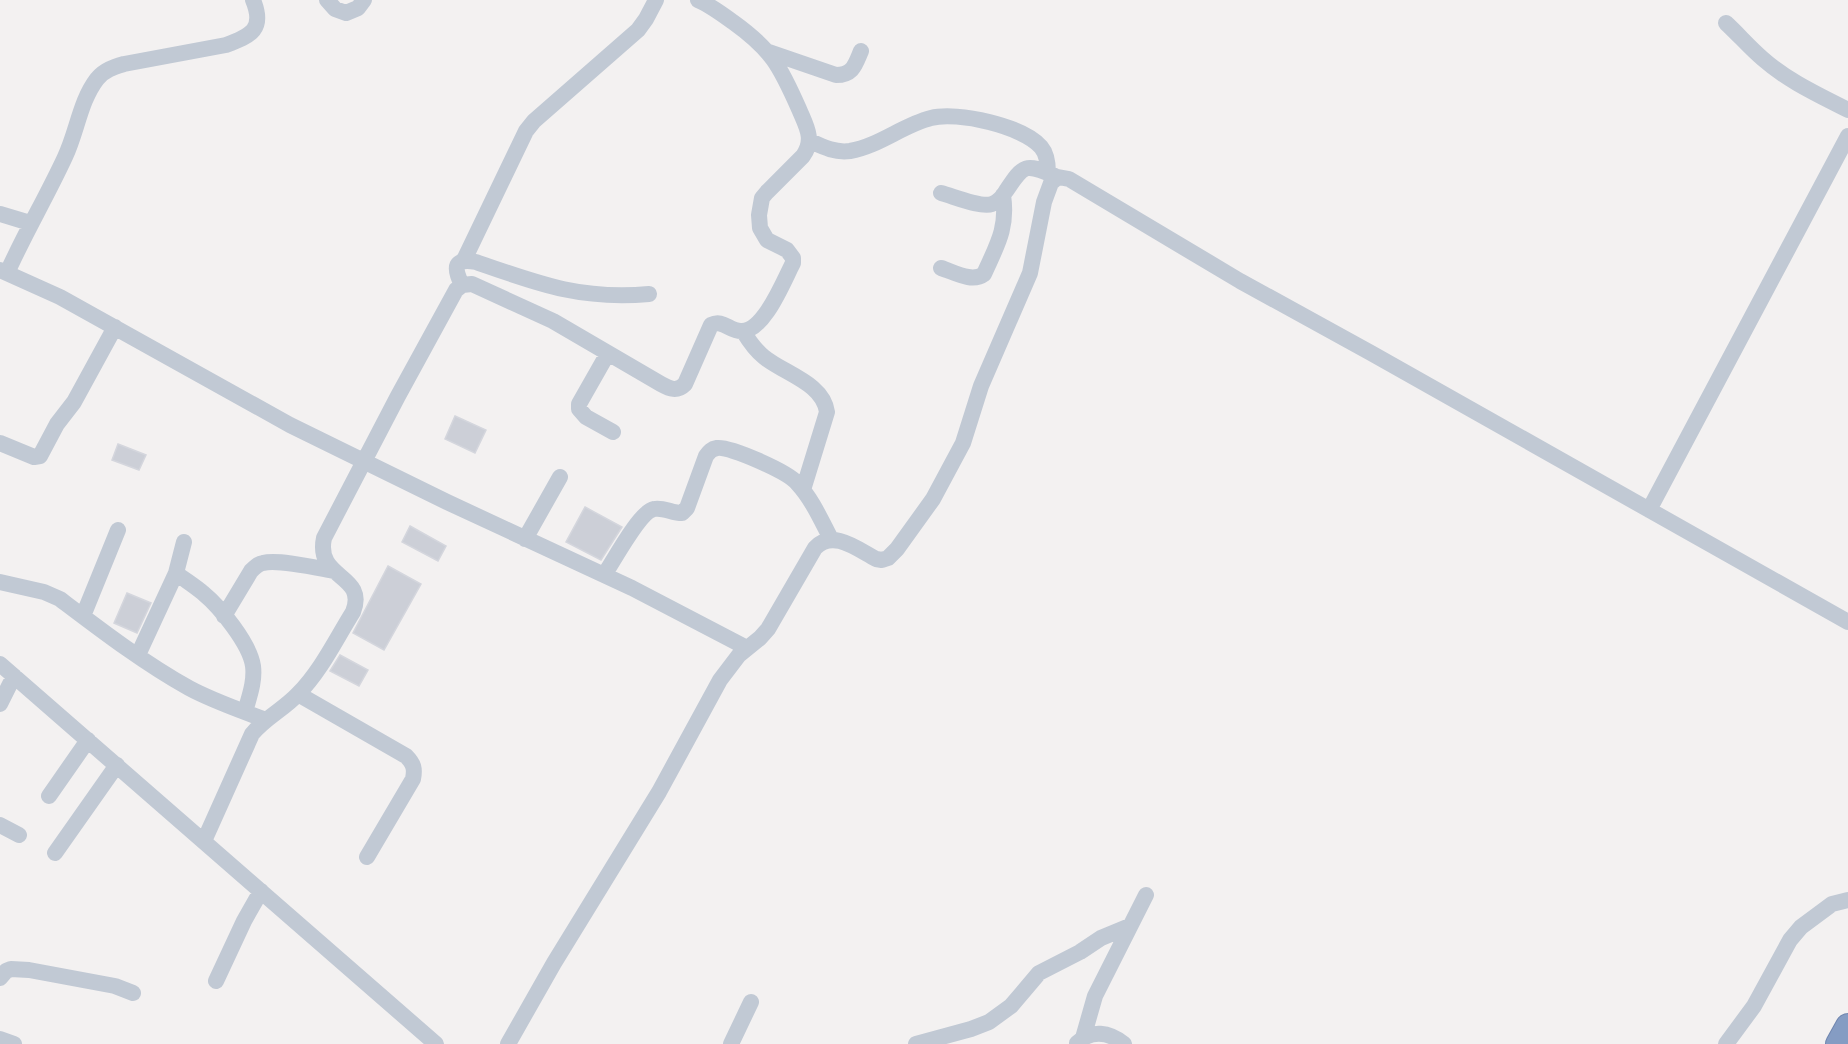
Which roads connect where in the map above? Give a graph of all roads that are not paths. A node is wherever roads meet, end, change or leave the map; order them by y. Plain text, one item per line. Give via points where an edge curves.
1 (253, 0) edge
2 (327, 0) edge
3 (364, 0) edge
4 (656, 0) edge
5 (698, 0) edge
6 (1726, 23) dead end
7 (861, 51) dead end
8 (769, 52) junction
9 (1848, 110) edge
10 (1848, 136) edge
11 (810, 141) junction
12 (1053, 175) junction
13 (941, 193) dead end
14 (1003, 195) junction
15 (0, 214) edge
16 (30, 223) junction
17 (465, 260) junction
18 (941, 268) dead end
19 (4, 271) edge
20 (462, 285) junction
21 (649, 294) dead end
22 (115, 327) junction
23 (743, 331) junction
24 (608, 353) junction
25 (613, 432) dead end
26 (0, 443) edge
27 (364, 461) junction
28 (560, 477) dead end
29 (803, 490) junction
30 (1649, 510) junction
31 (118, 530) dead end
32 (525, 539) junction
33 (831, 539) junction
34 (184, 542) dead end
35 (334, 571) junction
36 (176, 573) junction
37 (604, 575) junction
38 (0, 582) edge
39 (83, 616) junction
40 (224, 616) junction
41 (1848, 622) edge
42 (747, 648) junction
43 (138, 655) junction
44 (0, 664) edge
45 (14, 676) junction
46 (298, 694) junction
47 (0, 704) edge
48 (245, 712) junction
49 (266, 720) junction
50 (88, 740) junction
51 (117, 765) junction
52 (49, 796) dead end
53 (0, 825) edge
54 (19, 835) dead end
55 (204, 841) junction
56 (55, 853) dead end
57 (367, 857) dead end
58 (261, 891) junction
59 (1146, 895) dead end
60 (1848, 900) edge
61 (1130, 926) junction
62 (0, 978) edge
63 (216, 981) dead end
64 (133, 993) dead end
65 (751, 1002) dead end
66 (1848, 1026) edge
67 (0, 1039) edge
68 (1080, 1041) edge
69 (14, 1044) edge
70 (436, 1044) edge
71 (508, 1044) edge
72 (731, 1044) edge
73 (916, 1044) edge
74 (1124, 1044) edge
75 (1726, 1044) edge
76 (1838, 1044) edge

1 - 16 street via 256,27 240,40 124,64 98,77 65,157
2 - 3 street via 334,9 346,13
4 - 17 street via 638,30 526,131
5 - 8 street via 756,38
6 - 9 street via 1781,73
7 - 8 street via 854,69 844,75
8 - 11 street via 783,74
10 - 30 street
11 - 12 street via 837,152 849,151 930,118 952,116 1001,126 1033,140 1044,151
11 - 23 street via 803,156 762,198 759,215 763,234 787,250 793,263 765,315
12 - 14 street via 1037,168 1024,168
12 - 30 street via 1069,179 1240,281
12 - 33 street via 1030,273 981,386 963,443 933,499 888,558 876,558
13 - 14 street via 982,204 991,204
14 - 18 street via 1003,230 984,274 972,278
15 - 16 street
16 - 19 street
17 - 20 street via 456,267
17 - 21 street via 551,288 584,294
19 - 22 street
20 - 24 street via 472,284 553,321
20 - 27 street
22 - 26 street via 40,456
22 - 27 street
23 - 24 street via 721,323 711,325 685,384 675,389
23 - 29 street via 765,357 816,390 826,402 827,412
24 - 25 street via 579,409
27 - 32 street
27 - 35 street via 324,538 323,555
28 - 32 street
29 - 33 street
29 - 37 street via 791,477 769,465 715,448 706,456 687,508 682,513 656,508 645,513
30 - 41 street
31 - 39 street
32 - 37 street
33 - 42 street via 815,548 768,629
34 - 36 street
35 - 40 street via 264,562 251,571
35 - 46 street via 355,590 357,603 316,672
36 - 40 street via 202,592
36 - 43 street
37 - 42 street
38 - 39 street via 60,598
39 - 43 street
40 - 48 street via 245,645 253,666
42 - 71 street via 720,680 659,792
43 - 48 street via 189,688
44 - 45 street
45 - 47 street
45 - 50 street
46 - 49 street
46 - 57 street via 406,756 413,764 413,779
48 - 49 street
49 - 55 street via 245,746
50 - 51 street
50 - 52 street
51 - 55 street
51 - 56 street
53 - 54 street
55 - 58 street
58 - 63 street
58 - 70 street
59 - 61 street
60 - 75 street via 1832,904 1790,940 1754,1006
61 - 68 street via 1095,996
61 - 73 street via 1039,973 1011,1006 989,1022
62 - 64 street via 11,969 29,970 98,982
65 - 72 street
66 - 76 highway
67 - 69 street
68 - 74 street via 1092,1033 1103,1033

